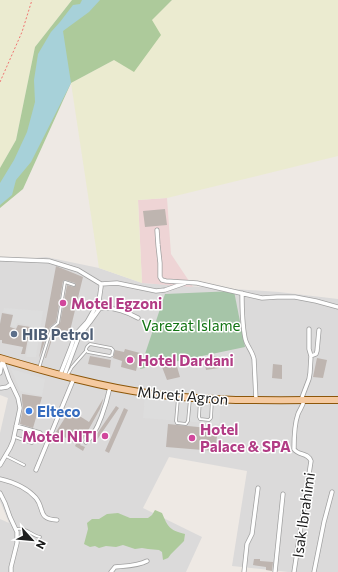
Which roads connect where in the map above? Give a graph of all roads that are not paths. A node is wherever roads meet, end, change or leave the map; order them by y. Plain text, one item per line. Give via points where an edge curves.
1 (157, 230) dead end
2 (0, 259) edge
3 (186, 282) junction
4 (101, 284) junction
5 (74, 285) dead end
6 (242, 293) junction
7 (338, 307) edge
8 (138, 318) dead end
9 (309, 329) dead end
10 (319, 330) dead end
11 (86, 350) junction
12 (311, 356) junction
13 (1, 360) edge
14 (38, 369) junction
15 (0, 373) edge
16 (64, 376) junction
17 (74, 378) junction
18 (11, 384) junction
19 (110, 387) junction
20 (1, 388) dead end
21 (178, 397) junction
22 (190, 398) junction
23 (200, 398) junction
24 (212, 399) junction
25 (256, 400) junction
26 (303, 400) junction
27 (338, 400) edge
28 (16, 426) junction
29 (40, 433) dead end
30 (14, 436) junction
31 (86, 442) dead end
32 (32, 443) dead end
33 (6, 456) junction
34 (24, 464) dead end
35 (0, 465) edge
36 (36, 470) dead end
37 (0, 479) edge
38 (258, 488) dead end
39 (332, 492) dead end
40 (0, 493) edge
41 (283, 494) dead end
42 (58, 520) dead end
43 (17, 529) junction
44 (40, 537) dead end
45 (147, 561) dead end
46 (11, 572) edge
47 (111, 572) edge
48 (244, 572) edge
49 (275, 572) edge
50 (294, 572) edge
51 (314, 572) edge

1 - 3 street via 160,278 166,281
2 - 4 street via 49,261 78,270
3 - 4 street via 156,291 117,283
3 - 6 street
4 - 16 street via 98,301 87,322 75,334
5 - 14 lane via 65,282 58,323 52,328
6 - 7 street via 262,298 295,297
6 - 25 street via 245,340 254,359
8 - 16 street via 121,310 100,308 79,336
9 - 12 street via 308,350
10 - 12 street via 318,351
11 - 11 lane via 90,344 111,348 113,352 110,356
11 - 16 lane
12 - 26 street via 309,379
13 - 14 main road, Mbreti Agron
13 - 15 street
13 - 18 street
14 - 16 main road, Mbreti Agron
16 - 17 main road, Mbreti Agron
17 - 19 main road, Mbreti Agron
17 - 36 street
18 - 20 street
18 - 28 street via 20,408
19 - 21 main road, Mbreti Agron
19 - 31 street via 95,432
21 - 22 main road, Mbreti Agron
21 - 22 lane via 176,421 186,424
22 - 23 main road, Mbreti Agron
23 - 24 main road, Mbreti Agron
23 - 24 lane via 199,417 209,420
24 - 25 main road, Mbreti Agron
25 - 26 main road, Mbreti Agron
26 - 27 main road, Mbreti Agron
26 - 50 street, Isak Ibrahimi via 296,421 294,449 310,457 311,461
28 - 29 street
28 - 30 street
30 - 32 lane
30 - 33 street
33 - 34 lane
33 - 35 street
37 - 42 street via 18,485 31,494 44,516
38 - 48 street
39 - 51 street, Isak Ibrahimi
40 - 43 street
41 - 49 street, Isak Ibrahimi
43 - 44 lane via 25,529
43 - 46 street
45 - 47 street via 116,567

